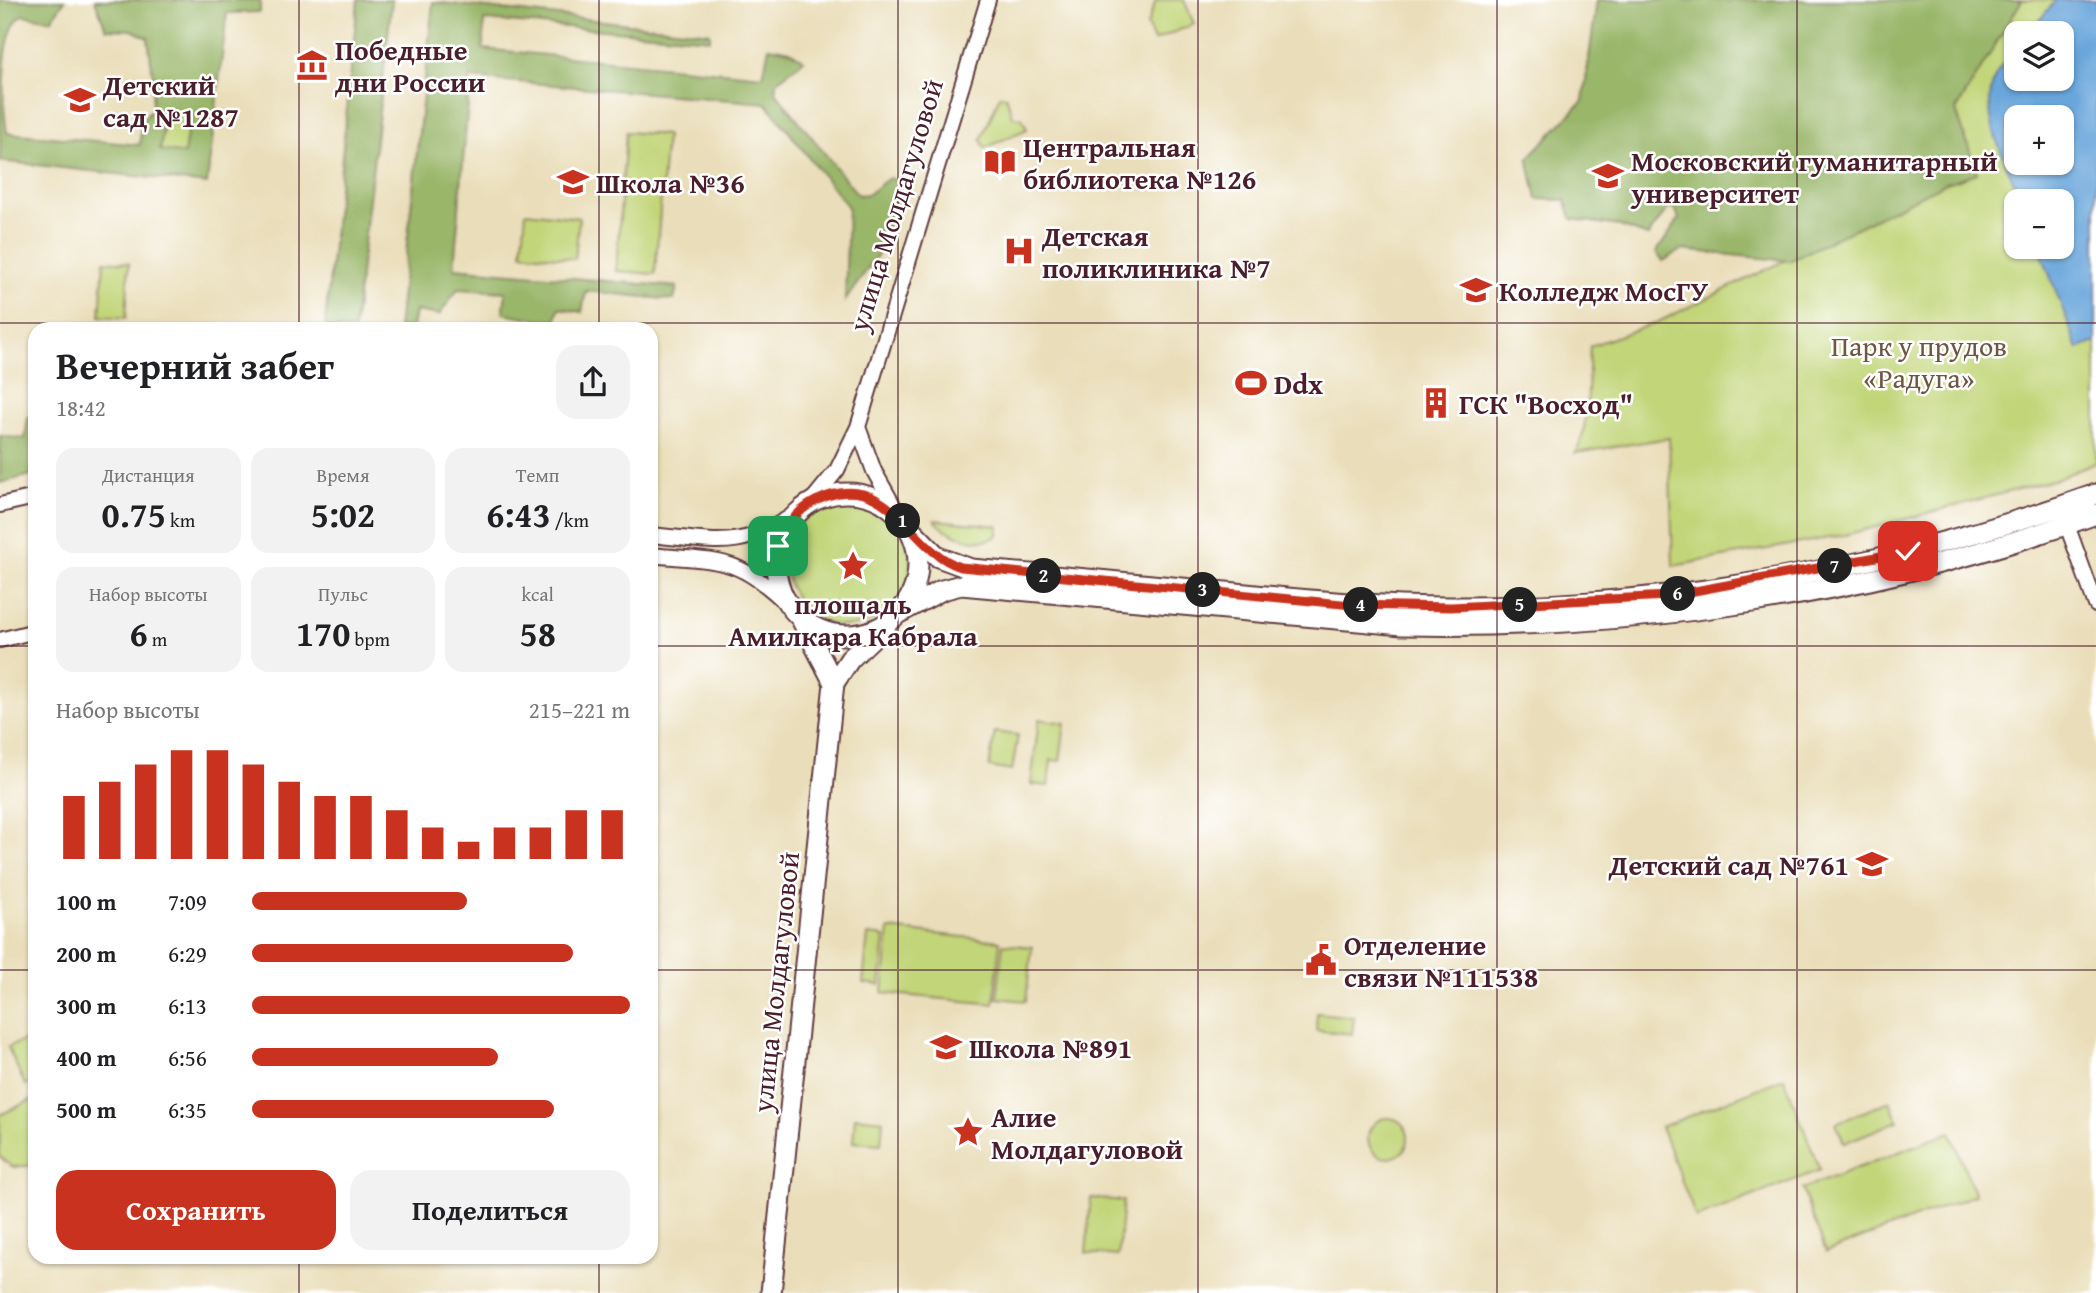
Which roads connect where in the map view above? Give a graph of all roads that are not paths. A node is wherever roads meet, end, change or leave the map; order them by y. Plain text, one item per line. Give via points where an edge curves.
1 (988, 0) edge
2 (858, 428) junction
3 (2096, 494) edge
4 (28, 499) edge
5 (0, 505) edge
6 (805, 507) junction
7 (2096, 514) edge
8 (2064, 516) junction
9 (900, 517) junction
10 (658, 535) edge
11 (658, 556) edge
12 (2096, 605) edge
13 (1302, 609) junction
14 (795, 612) junction
15 (893, 618) junction
16 (28, 633) edge
17 (0, 640) edge
18 (834, 683) junction
19 (772, 1291) edge

1 - 2 street, улица Молдагуловой
2 - 6 street, улица Молдагуловой via 837,470
2 - 9 street via 874,471
3 - 8 main road
4 - 5 street
6 - 9 main road via 850,492 870,496
6 - 10 street via 738,541
6 - 14 main road via 785,528 775,564 780,587
7 - 8 main road
8 - 12 street
8 - 13 main road via 1882,576 1674,615 1474,627
9 - 13 main road via 938,556 961,567
9 - 15 main road via 917,556 918,576 913,592
11 - 14 street via 741,567
13 - 15 main road via 961,585 942,590
14 - 15 main road via 827,633 846,636 866,633
14 - 18 main road
15 - 18 main road via 850,659
16 - 17 street
18 - 19 main road, улица Молдагуловой

